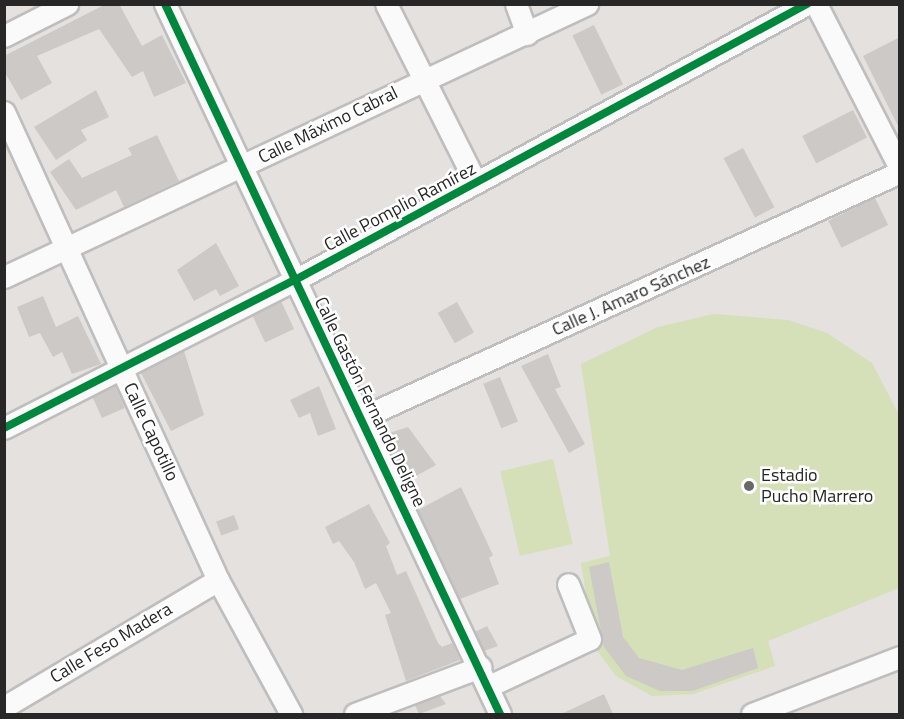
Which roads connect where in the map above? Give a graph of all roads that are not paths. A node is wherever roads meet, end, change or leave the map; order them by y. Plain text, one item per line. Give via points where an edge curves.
1 (67, 4) edge
2 (165, 4) edge
3 (386, 4) edge
4 (516, 4) edge
5 (587, 4) edge
6 (807, 4) edge
7 (816, 4) edge
8 (527, 34) junction
9 (4, 36) edge
10 (425, 79) junction
11 (4, 112) edge
12 (241, 167) junction
13 (900, 170) edge
14 (476, 183) junction
15 (66, 247) junction
16 (4, 277) edge
17 (295, 280) junction
18 (120, 365) junction
19 (361, 418) junction
20 (4, 428) edge
21 (218, 580) junction
22 (568, 584) dead end
23 (900, 657) edge
24 (480, 667) junction
25 (489, 686) junction
26 (4, 707) edge
27 (291, 714) edge
28 (355, 714) edge
29 (500, 714) edge
30 (752, 714) edge

1 - 9 street
2 - 12 street, Calle Gastón Fernando Deligne
3 - 10 street
4 - 8 street
5 - 8 street, Calle Máximo Cabral
6 - 14 street, Calle Pomplio Ramírez
7 - 13 street
8 - 10 street, Calle Máximo Cabral
10 - 12 street, Calle Máximo Cabral
10 - 14 street
11 - 15 street, Calle Capotillo
12 - 15 street, Calle Máximo Cabral
12 - 17 street, Calle Gastón Fernando Deligne
13 - 19 street, Calle J. Amaro Sánchez
14 - 17 street, Calle Pomplio Ramírez
15 - 16 street, Calle Máximo Cabral
15 - 18 street, Calle Capotillo
17 - 18 street, Calle Pomplio Ramírez
17 - 19 street, Calle Gastón Fernando Deligne
18 - 20 street, Calle Pomplio Ramírez
18 - 21 street, Calle Capotillo
19 - 24 street, Calle Gastón Fernando Deligne
21 - 26 street, Calle Feso Madera
21 - 27 street, Calle Capotillo
22 - 25 street via 590,639
23 - 30 street
24 - 25 street, Calle Gastón Fernando Deligne
24 - 28 street
25 - 29 street, Calle Gastón Fernando Deligne

